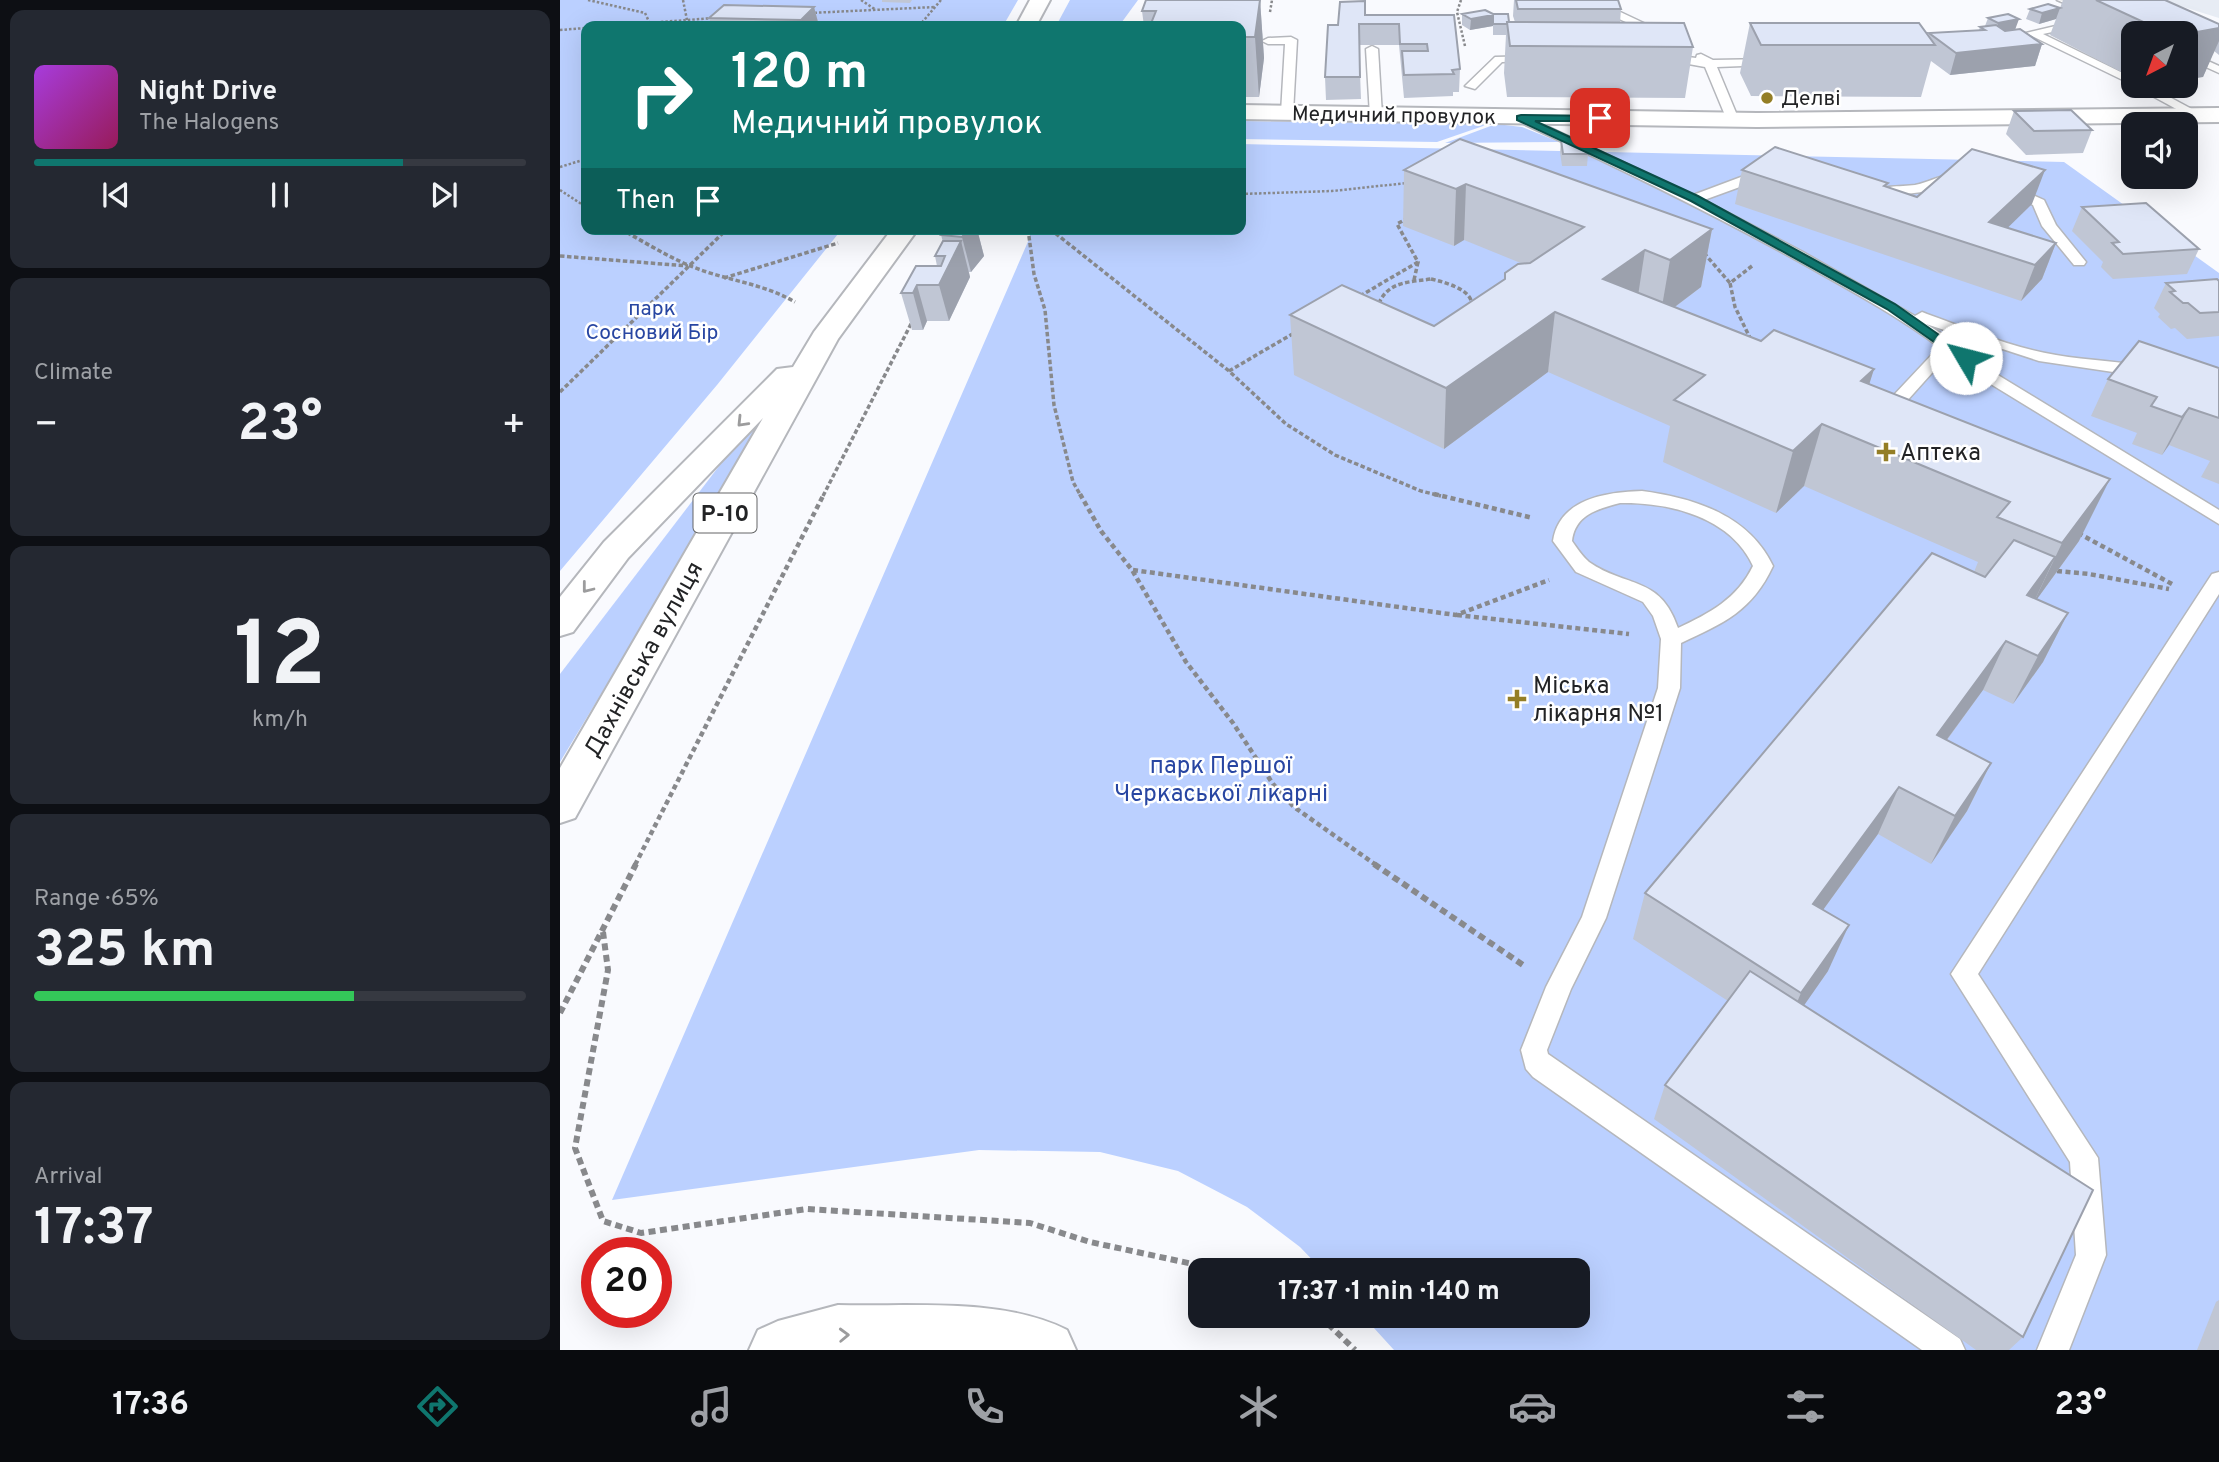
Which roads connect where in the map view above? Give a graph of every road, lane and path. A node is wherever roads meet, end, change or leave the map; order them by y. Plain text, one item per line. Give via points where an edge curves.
1 (589, 0) edge
2 (683, 0) edge
3 (861, 0) edge
4 (871, 0) edge
5 (941, 0) edge
6 (1040, 0) edge
7 (2062, 0) edge
8 (935, 7) junction
9 (877, 10) junction
10 (1582, 11) edge
11 (809, 13) edge
12 (714, 18) edge
13 (2112, 18) junction
14 (687, 20) junction
15 (649, 21) edge
16 (678, 21) edge
17 (923, 21) edge
18 (1029, 21) edge
19 (2121, 22) edge
20 (581, 28) edge
21 (560, 30) edge
22 (1268, 40) dead end
23 (1372, 49) edge
24 (1650, 57) edge
25 (1540, 59) edge
26 (2198, 60) edge
27 (1777, 62) edge
28 (1710, 64) junction
29 (2219, 70) edge
30 (2121, 76) edge
31 (1471, 86) dead end
32 (2164, 98) edge
33 (1246, 112) edge
34 (2191, 112) edge
35 (1287, 113) junction
36 (2198, 114) edge
37 (1376, 115) junction
38 (2121, 115) edge
39 (2219, 115) edge
40 (1521, 118) junction
41 (1733, 120) junction
42 (581, 161) edge
43 (560, 167) edge
44 (1778, 179) edge
45 (1971, 179) edge
46 (1993, 183) edge
47 (1416, 184) dead end
48 (560, 190) edge
49 (1859, 193) edge
50 (1246, 194) edge
51 (1694, 199) junction
52 (581, 204) edge
53 (1407, 218) dead end
54 (632, 235) edge
55 (721, 235) edge
56 (901, 235) edge
57 (1029, 235) edge
58 (1058, 235) edge
59 (838, 243) dead end
60 (1790, 251) junction
61 (560, 256) edge
62 (1418, 262) junction
63 (2080, 262) dead end
64 (690, 266) junction
65 (723, 278) junction
66 (1414, 280) junction
67 (1354, 299) edge
68 (795, 302) dead end
69 (1891, 306) junction
70 (917, 312) edge
71 (1298, 331) dead end
72 (824, 338) junction
73 (1949, 345) junction
74 (1754, 349) edge
75 (1228, 371) junction
76 (2161, 377) edge
77 (560, 391) edge
78 (1873, 429) edge
79 (2219, 518) edge
80 (1564, 525) junction
81 (2074, 531) edge
82 (1583, 568) junction
83 (1132, 570) junction
84 (2057, 571) edge
85 (2204, 590) edge
86 (1457, 615) junction
87 (560, 623) edge
88 (1671, 639) junction
89 (560, 806) edge
90 (603, 932) junction
91 (1530, 969) dead end
92 (560, 1013) edge
93 (1188, 1263) edge
94 (1332, 1328) edge
95 (778, 1350) edge
96 (1047, 1350) edge
97 (1355, 1350) edge
98 (1949, 1350) edge
99 (2053, 1350) edge

1 - 15 path via 645,13
2 - 14 path
3 - 9 path
4 - 9 path
5 - 8 path
6 - 18 main road
7 - 13 lane
8 - 9 path
8 - 17 path
9 - 11 path
10 - 28 lane via 1610,10
12 - 14 path
13 - 19 lane
13 - 30 lane via 2032,33
14 - 16 path
20 - 21 path
22 - 35 lane via 1292,40
23 - 37 lane
24 - 28 lane
25 - 31 lane via 1499,60
26 - 29 lane
27 - 28 lane
28 - 41 lane
32 - 34 lane
33 - 35 main road, Медичний провулок
35 - 37 main road, Медичний провулок
36 - 39 main road, Медичний провулок
37 - 40 main road, Медичний провулок
38 - 41 main road, Медичний провулок
40 - 41 main road, Медичний провулок
40 - 51 lane
42 - 43 path
44 - 51 lane via 1746,180
45 - 49 lane via 1946,178 1922,188 1882,195
46 - 63 lane via 2039,203 2049,226
47 - 50 path
48 - 52 path
51 - 60 lane
53 - 62 path via 1397,224
54 - 64 path
55 - 64 path
56 - 72 main road, Дахнівська вулиця / Р-10
57 - 83 path via 1045,310 1054,405 1073,482 1101,531
58 - 75 path
59 - 65 path
60 - 69 lane
60 - 74 path via 1759,263 1730,283 1731,303
61 - 64 path
62 - 66 path
62 - 67 path
64 - 65 path
64 - 77 path
65 - 68 path via 772,289
66 - 66 path via 1448,282 1462,288 1471,295 1471,312 1463,320 1435,328 1391,320 1382,313 1380,298 1398,284
69 - 73 lane
69 - 76 lane via 2011,348 2058,360 2125,365
70 - 90 path
71 - 75 path
72 -> 87 main road via 616,550
72 - 89 main road, Дахнівська вулиця / Р-10
73 - 78 lane
73 - 79 lane via 1982,372
75 - 80 path via 1286,424 1335,456 1421,491
80 - 82 lane via 1562,541
80 - 88 lane via 1602,500 1637,497 1696,510 1725,523 1755,548 1763,566 1743,600
81 - 85 path
82 - 86 path
82 - 88 lane via 1650,597 1663,614
83 - 86 path
83 - 91 path via 1186,662 1294,807
84 - 85 path
85 - 99 lane via 1964,974 2084,1158 2091,1255
86 - 88 path
88 - 98 lane via 1669,688 1594,918 1559,987 1534,1050 1536,1060
90 - 92 path
90 - 93 path via 608,970 575,1148 603,1221 641,1233 807,1209 1030,1223 1090,1242
94 - 97 path
95 -> 96 main road via 838,1334 982,1337

